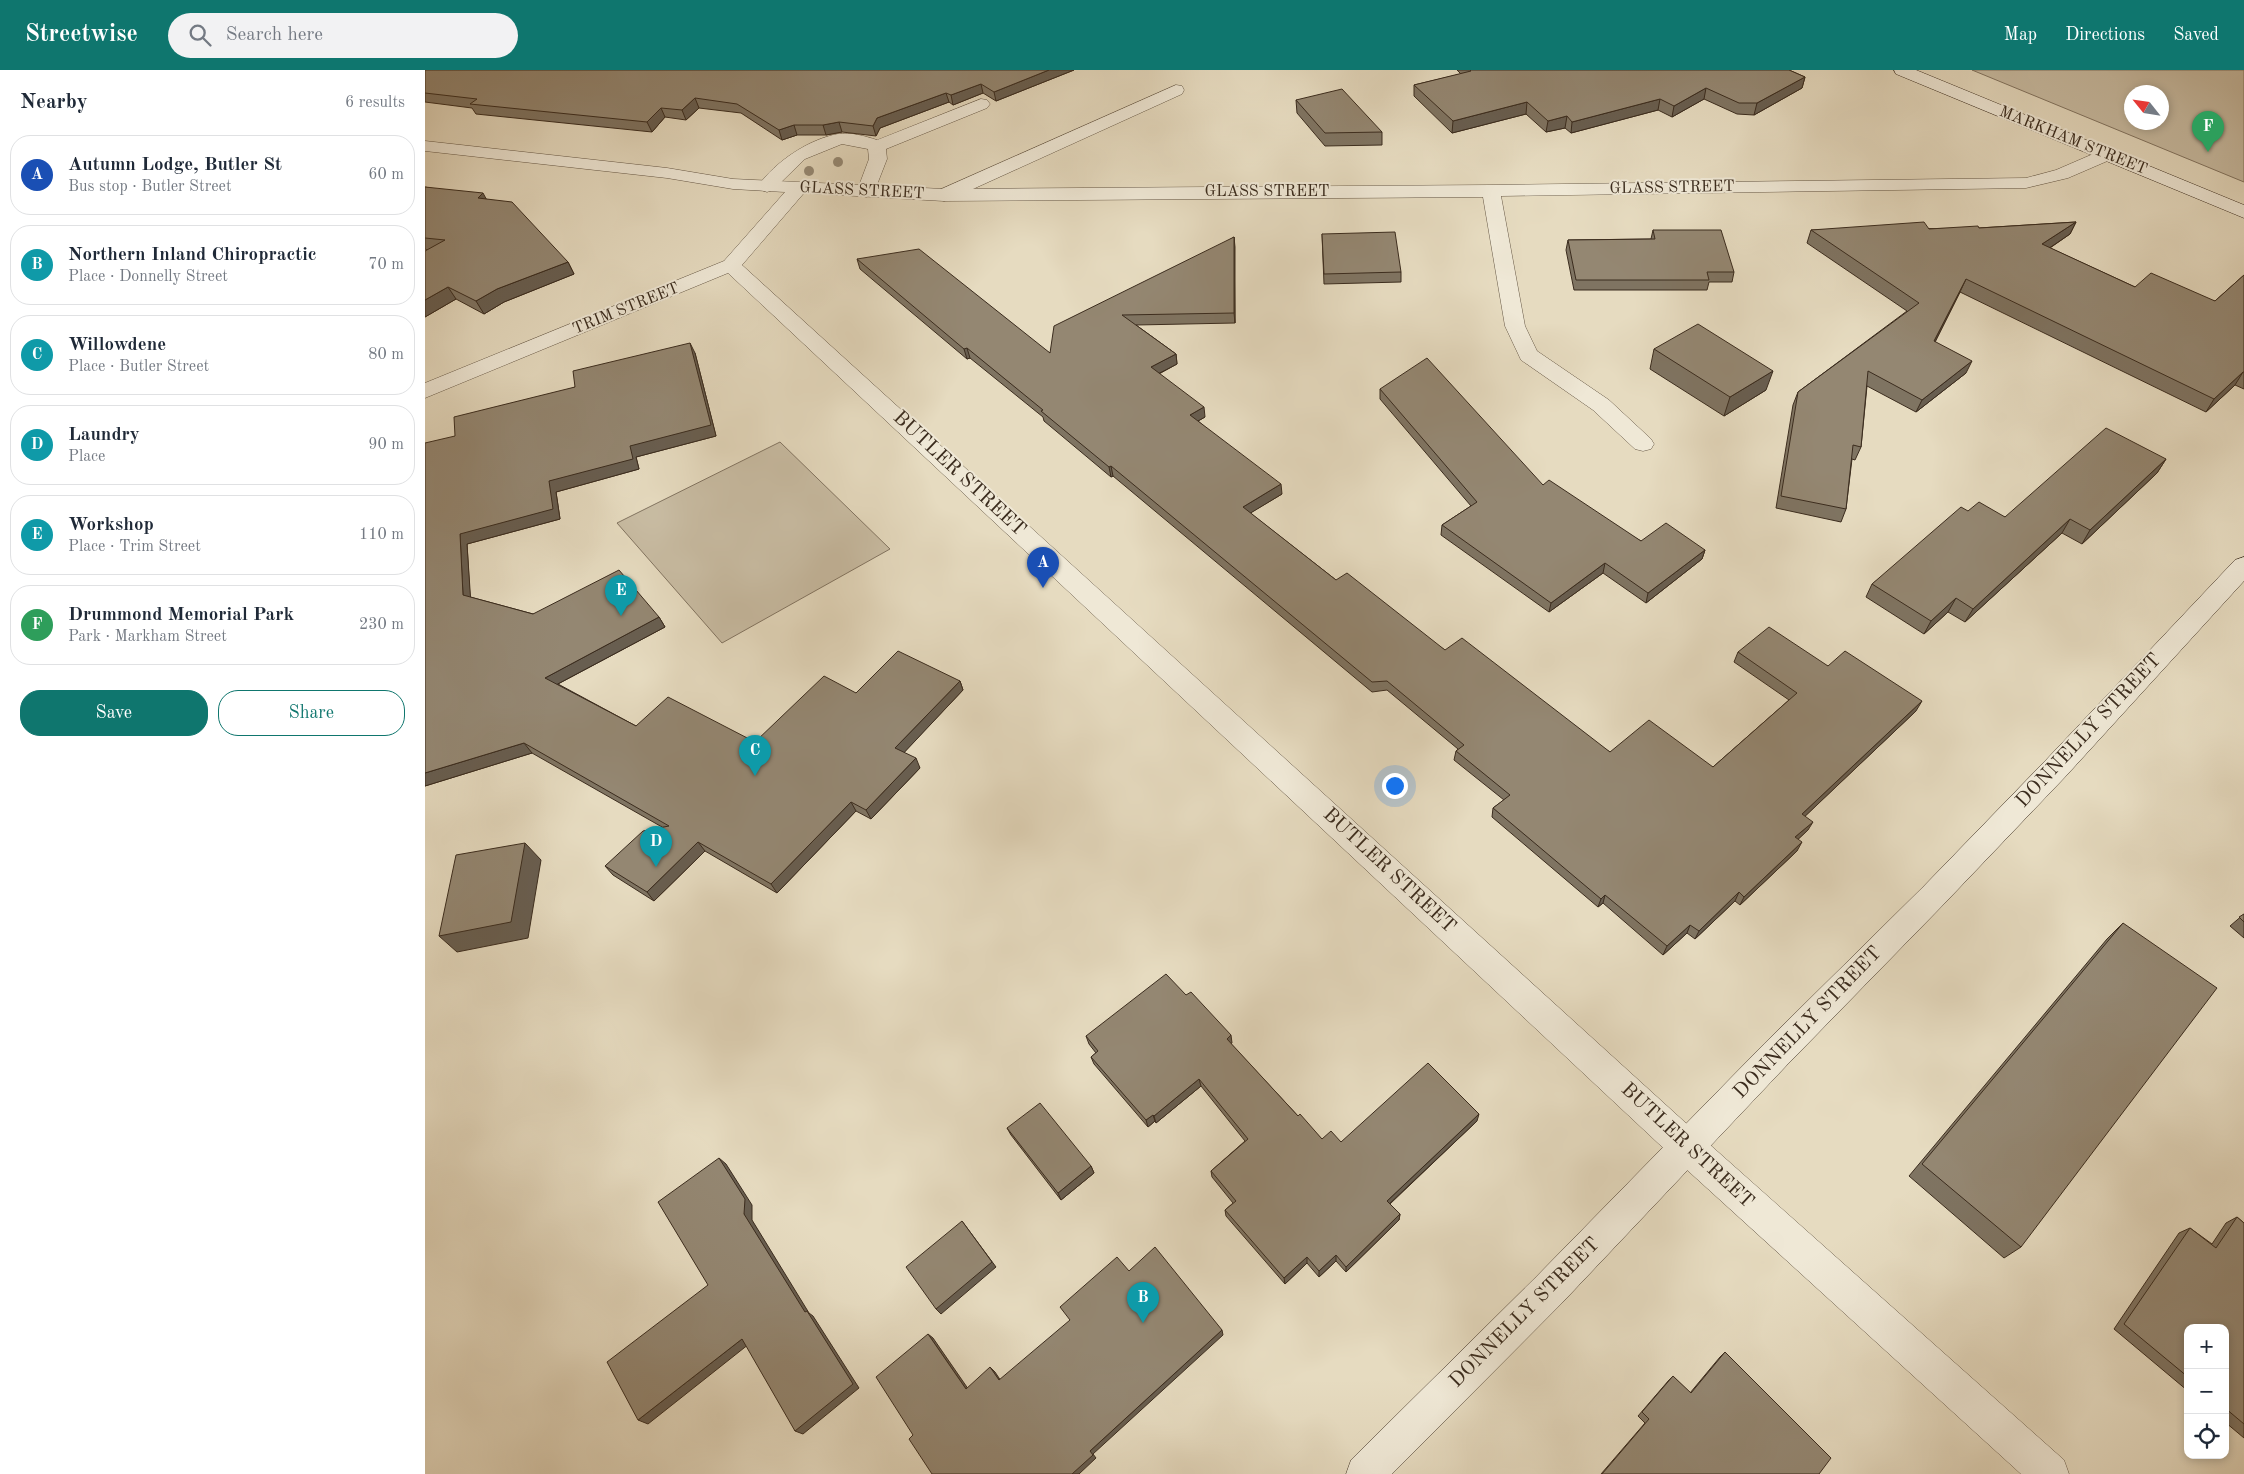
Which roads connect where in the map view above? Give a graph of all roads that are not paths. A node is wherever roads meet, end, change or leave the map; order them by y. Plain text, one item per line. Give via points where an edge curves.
1 (1902, 70) edge
2 (1176, 90) dead end
3 (981, 104) dead end
4 (425, 146) edge
5 (877, 146) junction
6 (2106, 155) junction
7 (767, 186) junction
8 (799, 188) junction
9 (867, 191) junction
10 (1491, 191) junction
11 (944, 195) junction
12 (2244, 212) edge
13 (731, 265) junction
14 (425, 391) edge
15 (1643, 444) dead end
16 (2244, 566) edge
17 (1687, 1147) junction
18 (1365, 1474) edge
19 (2050, 1474) edge

1 - 6 street, MARKHAM STREET
2 - 11 street
3 - 5 street
4 - 7 street, GLASS STREET
5 - 7 street via 840,139 799,154
5 - 9 street via 878,159
6 - 10 street, GLASS STREET via 2062,174 2026,183
6 - 12 street, MARKHAM STREET
7 - 8 street, GLASS STREET
8 - 9 street, GLASS STREET
8 - 13 street, TRIM STREET
9 - 11 street, GLASS STREET
10 - 11 street, GLASS STREET
10 - 15 street via 1515,326 1528,355 1601,405
13 - 14 street, TRIM STREET
13 - 17 street, BUTLER STREET
16 - 17 street, DONNELLY STREET via 2036,789
17 - 18 street, DONNELLY STREET
17 - 19 street, BUTLER STREET

